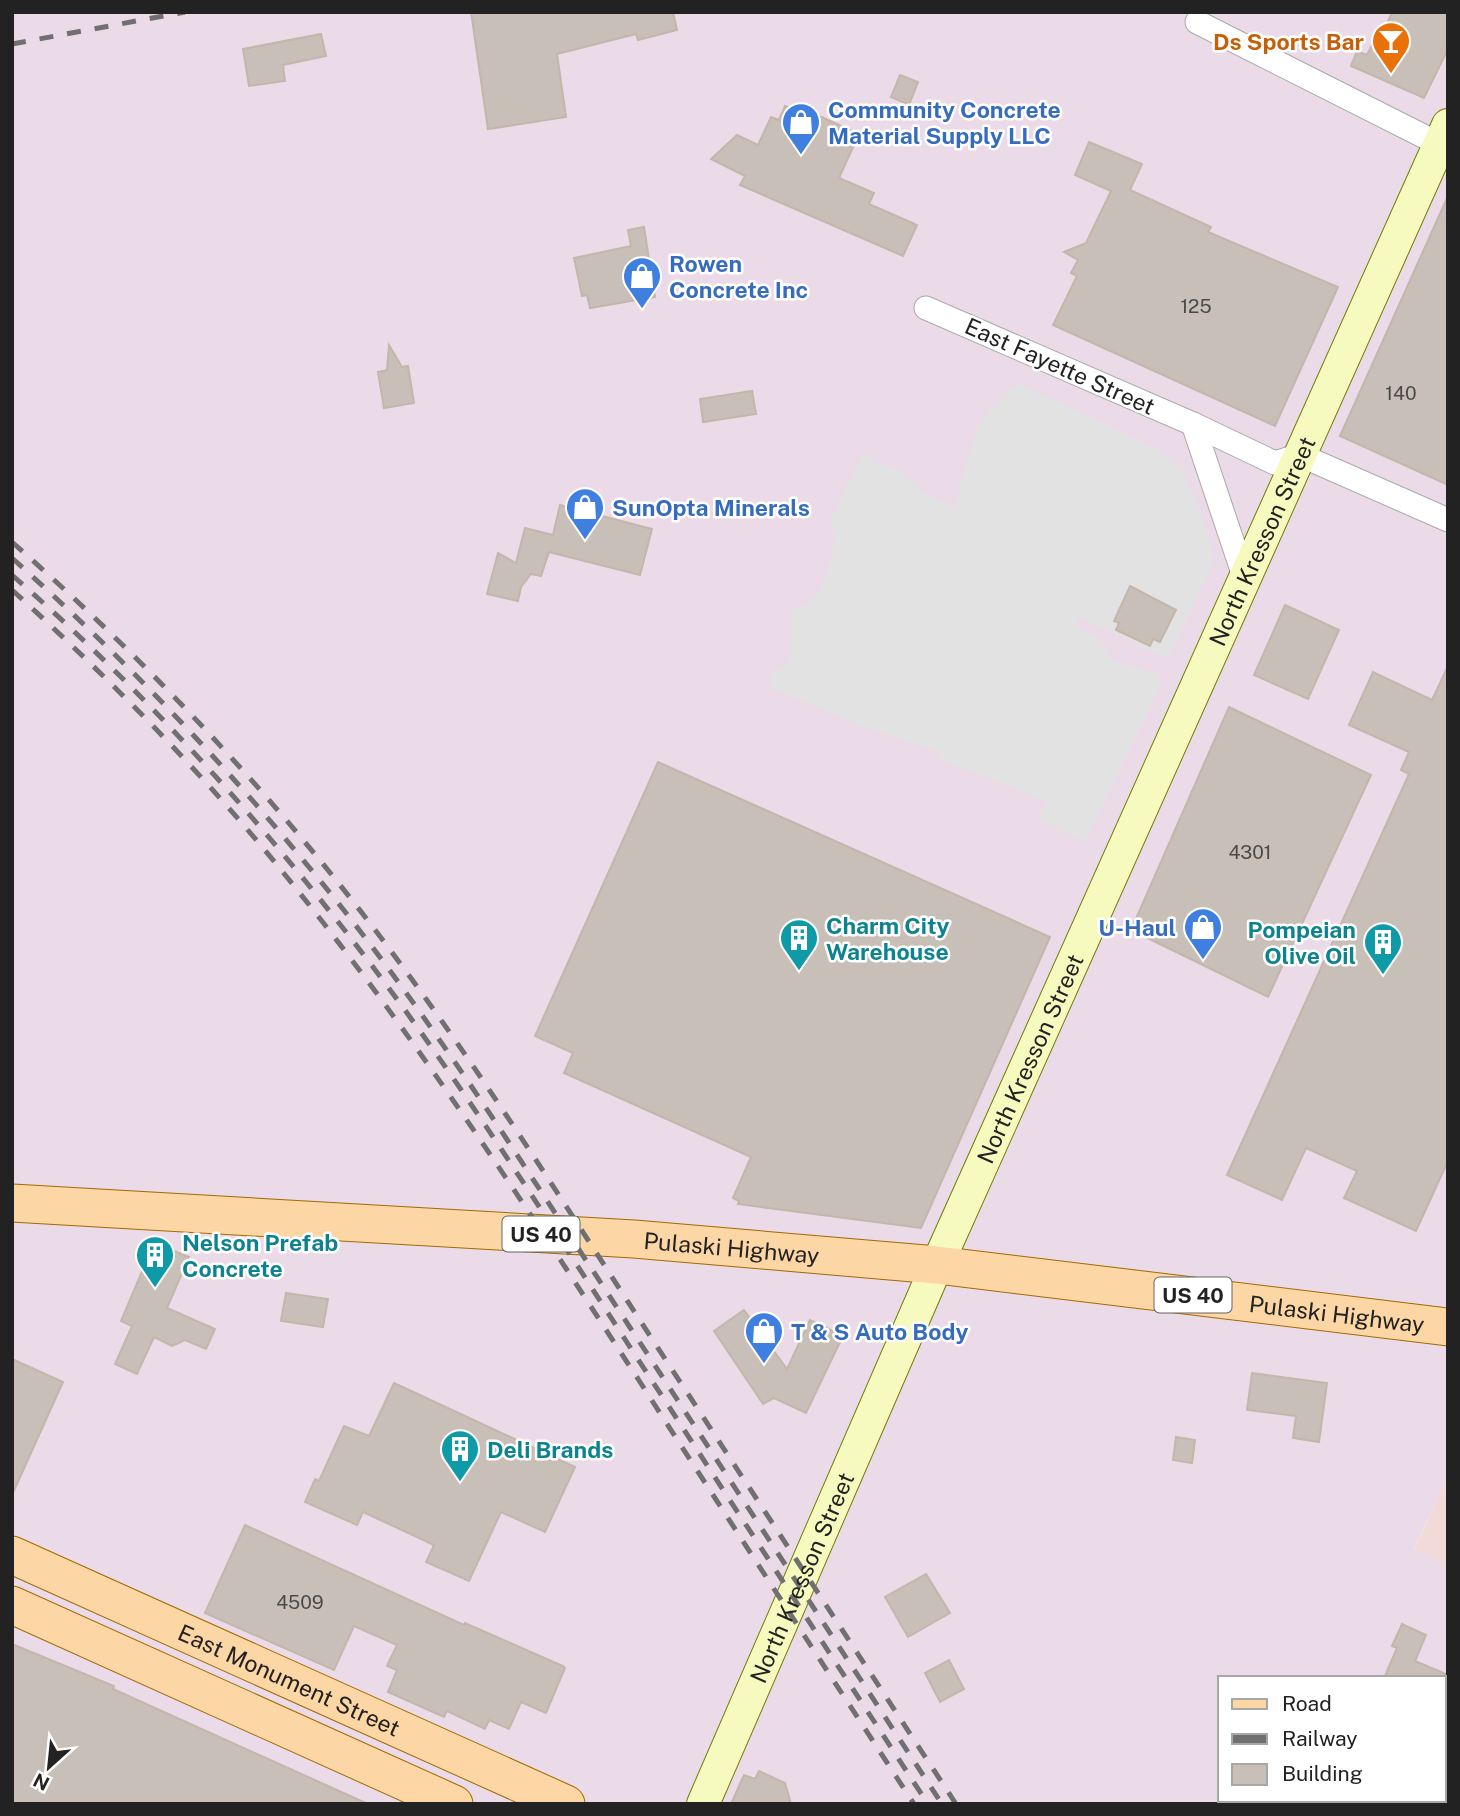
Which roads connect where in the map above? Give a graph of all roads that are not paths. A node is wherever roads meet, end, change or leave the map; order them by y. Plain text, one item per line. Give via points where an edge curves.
1 (1197, 22) dead end
2 (1443, 134) edge
3 (926, 308) dead end
4 (1193, 425) junction
5 (1300, 455) junction
6 (1448, 520) edge
7 (1245, 579) junction
8 (12, 1203) edge
9 (937, 1265) junction
10 (1448, 1327) edge
11 (12, 1555) edge
12 (12, 1605) edge
13 (454, 1804) edge
14 (566, 1804) edge
15 (703, 1804) edge

1 - 2 street
2 - 5 street, North Kresson Street
3 - 4 street, East Fayette Street
4 - 5 street, East Fayette Street via 1275,463
4 - 7 street
5 - 6 street
5 - 7 street, North Kresson Street
7 - 9 street, North Kresson Street
8 - 9 main road, Pulaski Highway / US 40 via 634,1240
9 - 10 main road, Pulaski Highway / US 40
9 - 15 street, North Kresson Street
11 - 14 main road, East Monument Street
12 - 13 main road, East Monument Street

